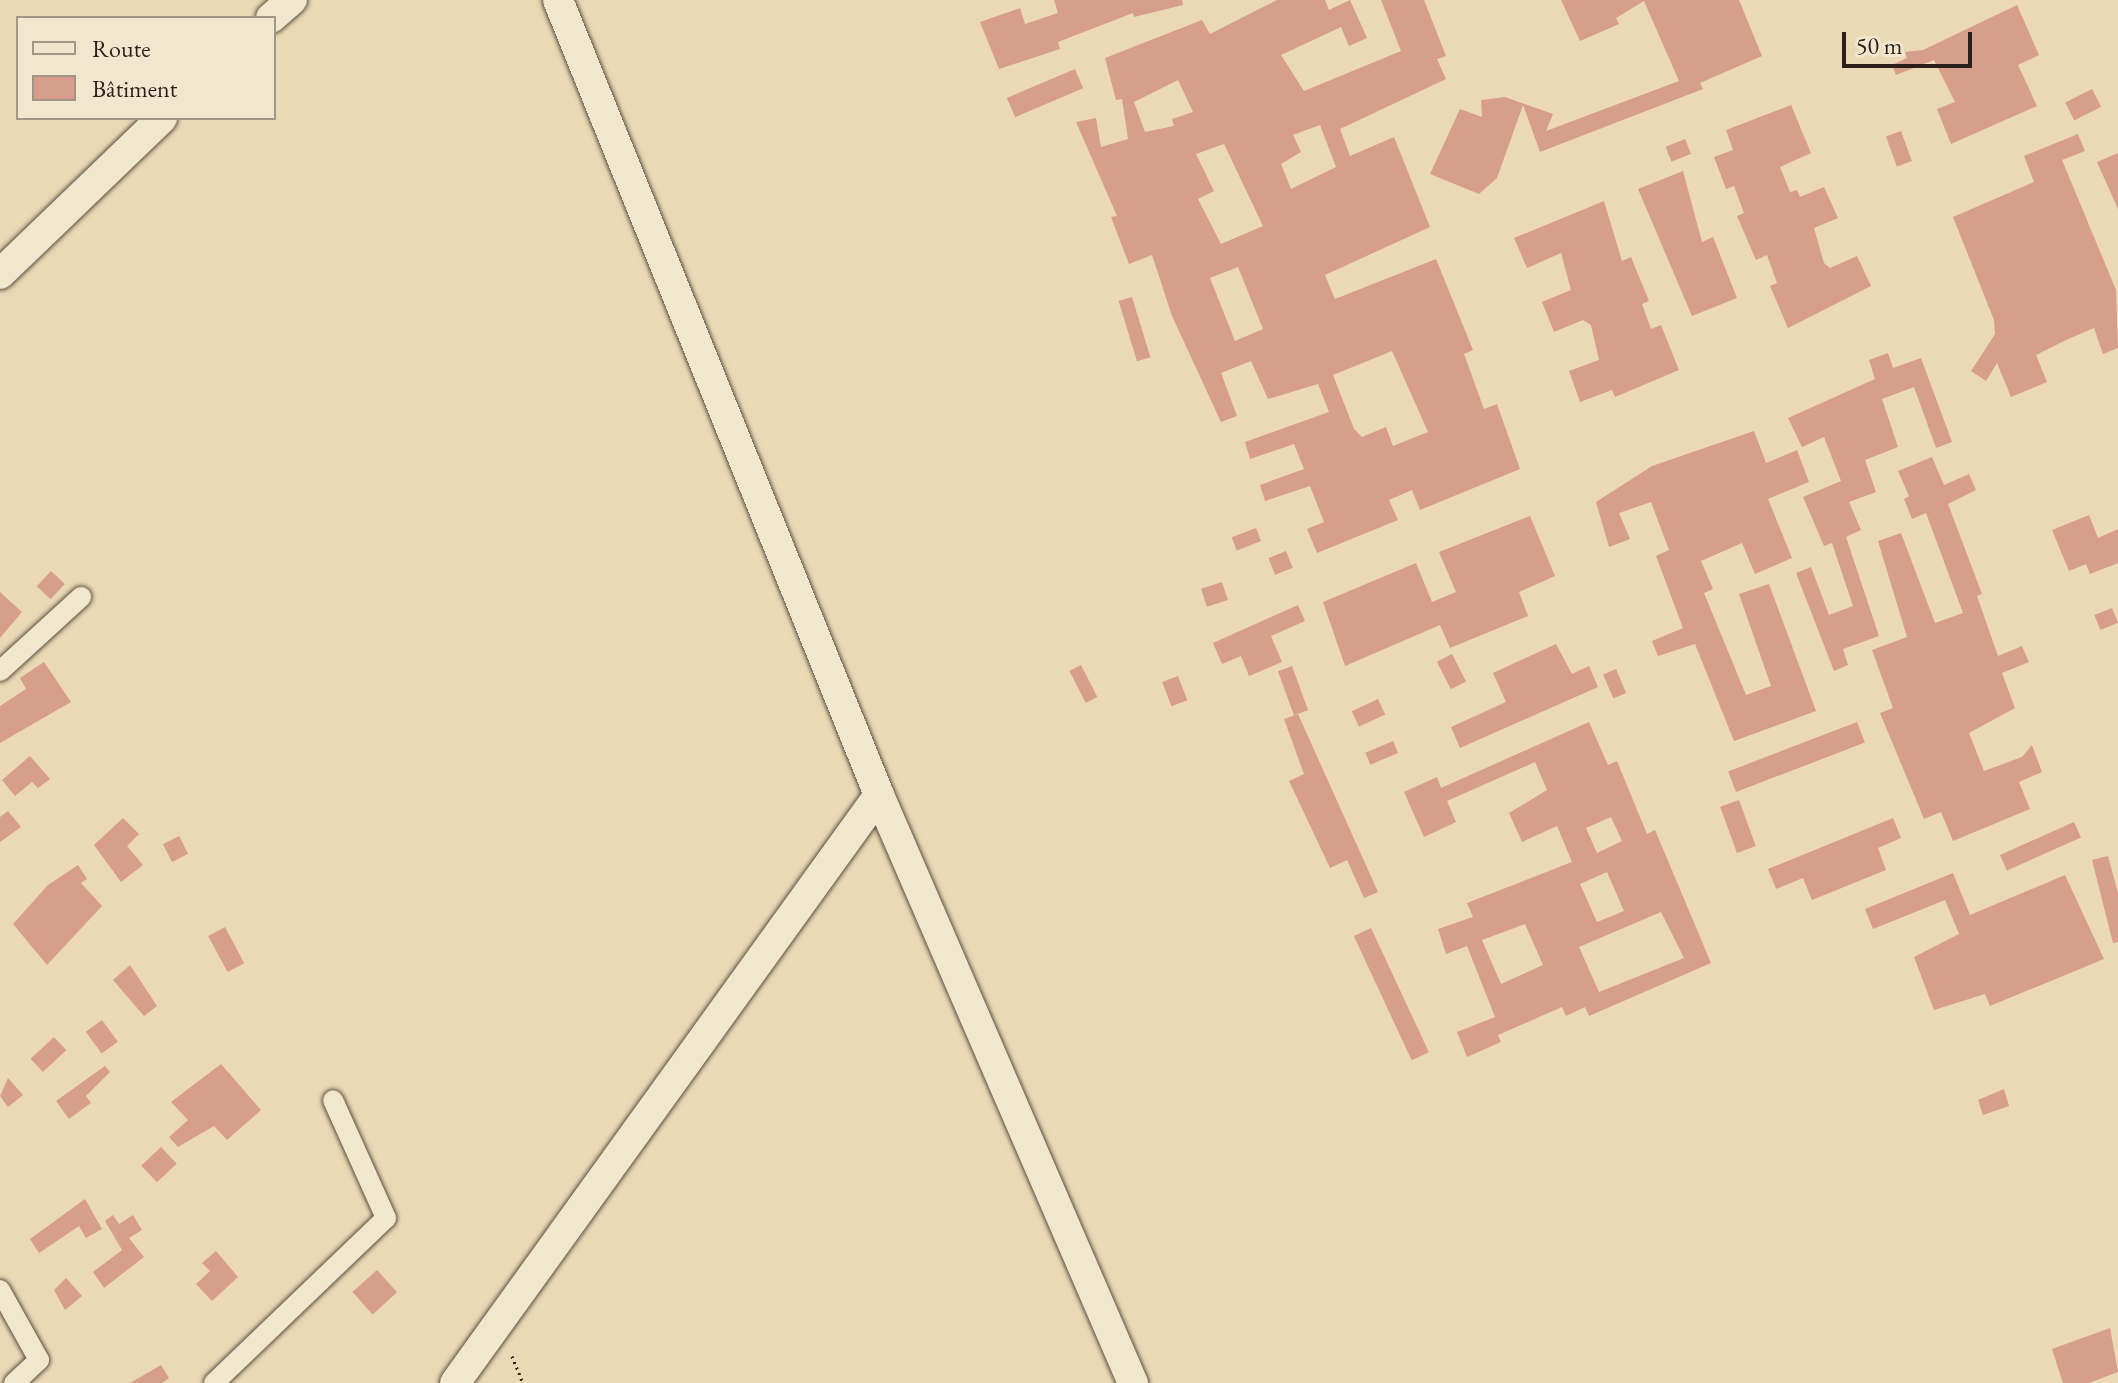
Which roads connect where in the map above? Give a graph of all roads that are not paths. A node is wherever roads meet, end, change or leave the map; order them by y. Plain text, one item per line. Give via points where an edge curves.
1 (292, 0) edge
2 (558, 0) edge
3 (273, 16) edge
4 (160, 120) edge
5 (0, 274) edge
6 (81, 597) dead end
7 (0, 671) edge
8 (879, 795) junction
9 (333, 1100) dead end
10 (0, 1290) edge
11 (14, 1383) edge
12 (214, 1383) edge
13 (455, 1383) edge
14 (1133, 1383) edge

1 - 3 main road
2 - 8 main road
4 - 5 main road
6 - 7 street
8 - 13 main road
8 - 14 main road
9 - 12 street via 386,1218
10 - 11 street via 39,1360

